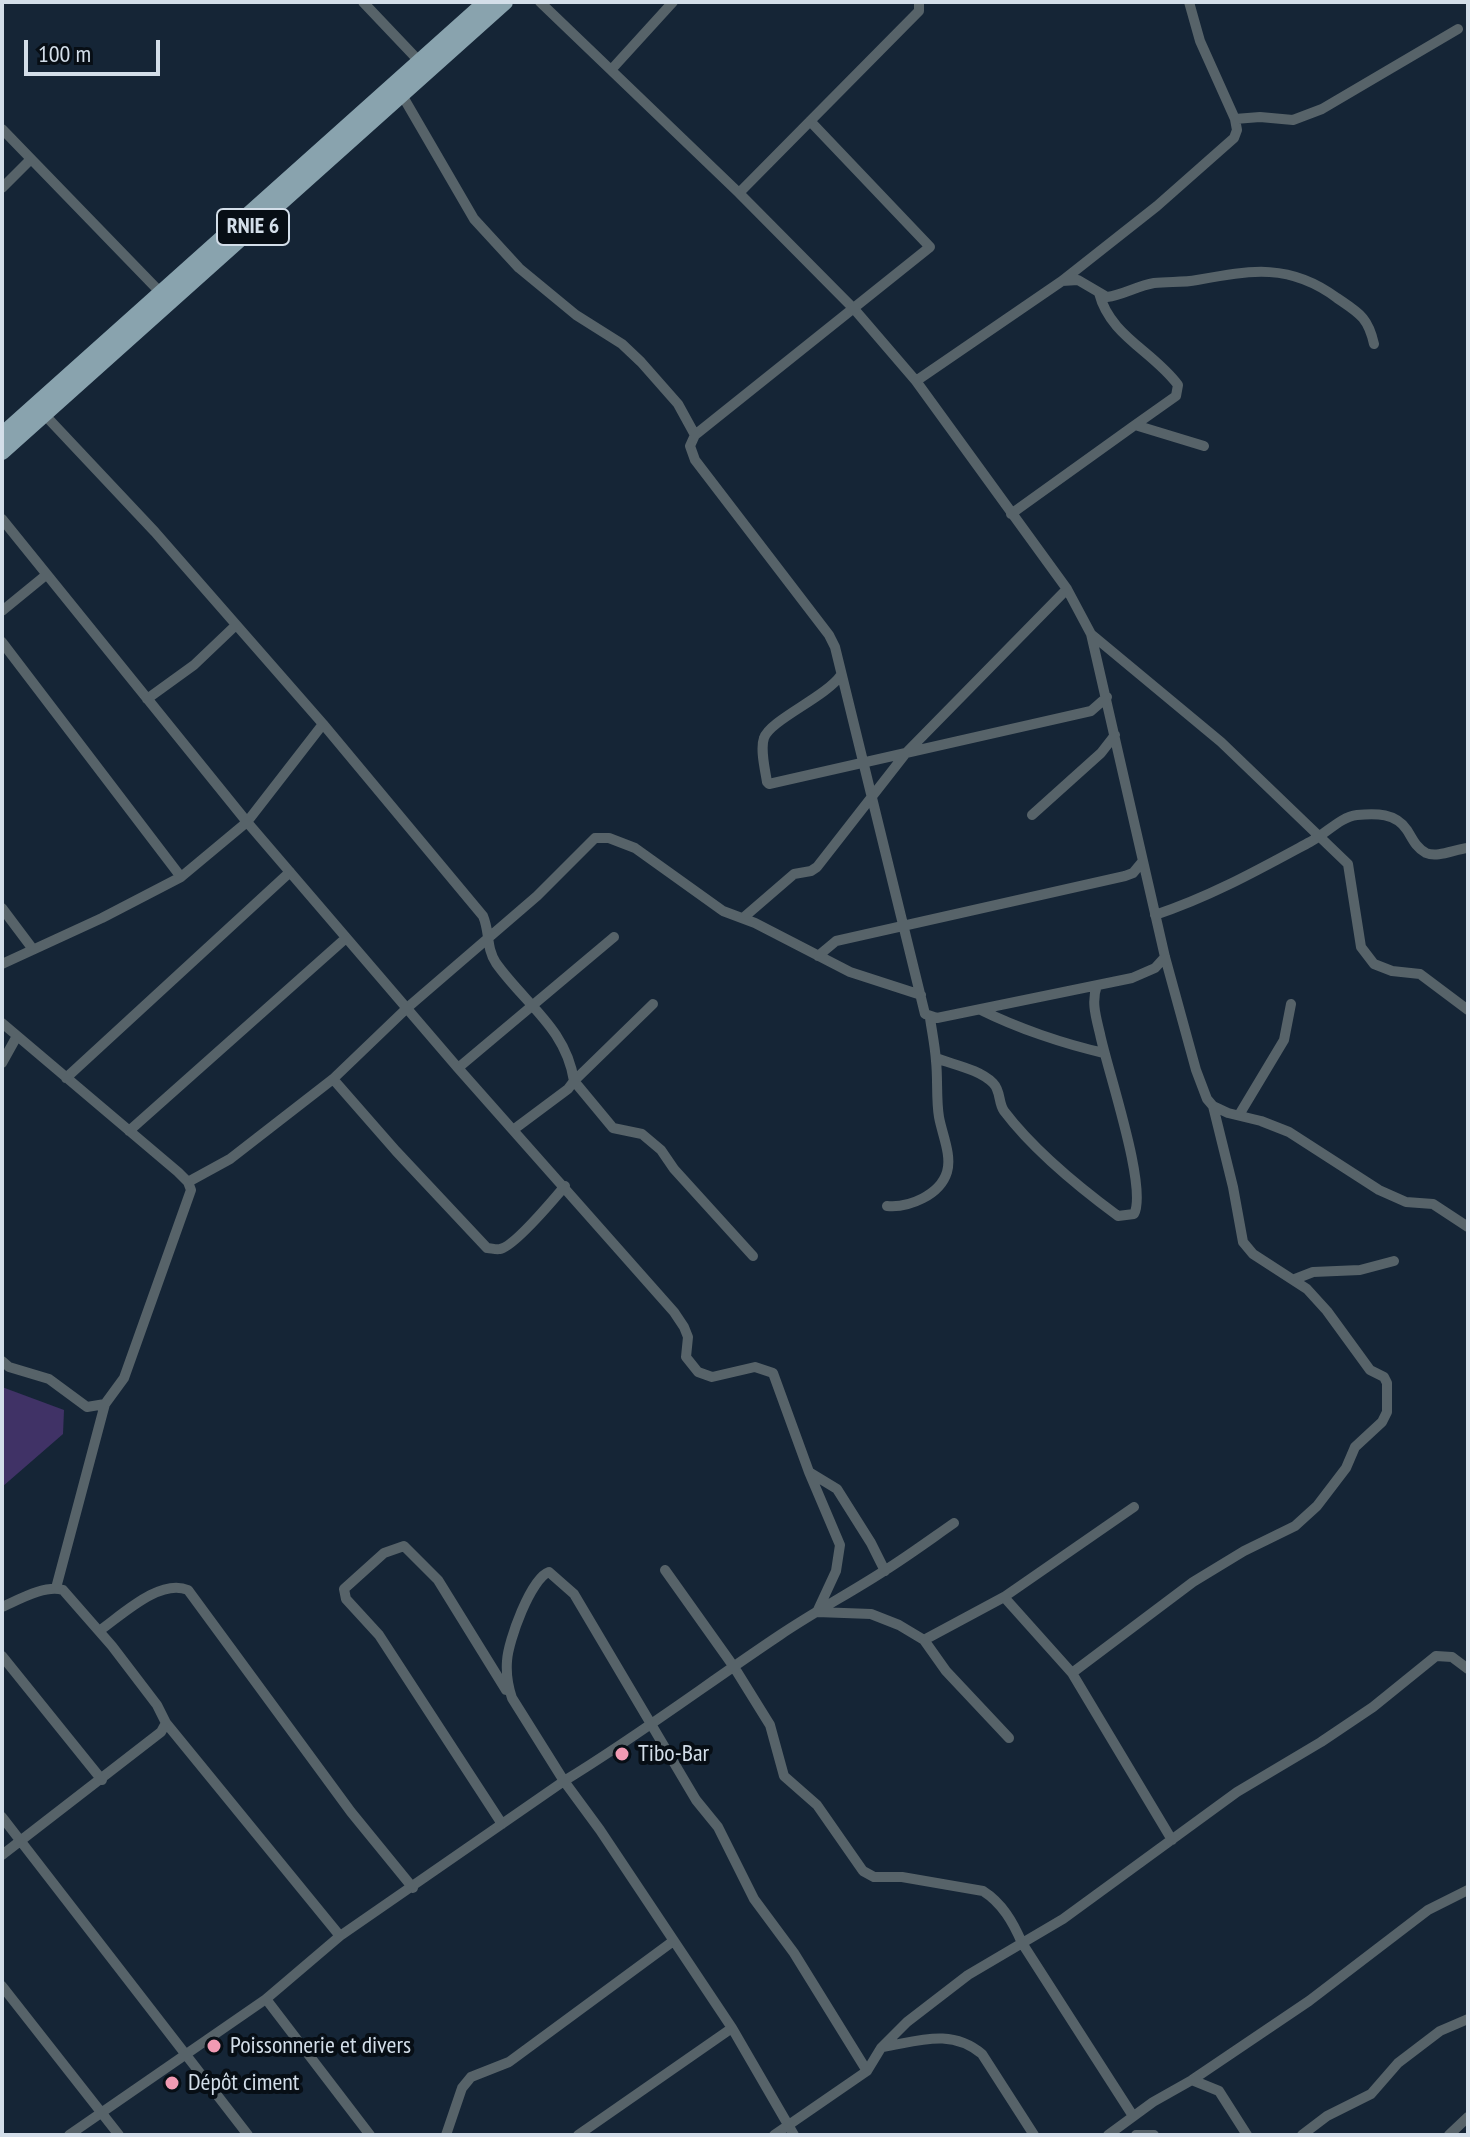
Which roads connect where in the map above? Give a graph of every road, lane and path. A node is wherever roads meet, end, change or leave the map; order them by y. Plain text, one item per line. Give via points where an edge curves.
1 (363, 2) edge
2 (486, 2) edge
3 (505, 2) edge
4 (540, 2) edge
5 (673, 2) edge
6 (919, 2) edge
7 (1189, 2) edge
8 (1458, 29) dead end
9 (419, 61) junction
10 (611, 70) junction
11 (402, 95) junction
12 (1235, 119) junction
13 (810, 121) junction
14 (2, 129) edge
15 (31, 159) junction
16 (2, 188) edge
17 (739, 193) junction
18 (1062, 281) junction
19 (160, 292) junction
20 (1099, 293) junction
21 (855, 310) junction
22 (1374, 344) dead end
23 (916, 381) junction
24 (39, 409) junction
25 (1135, 425) junction
26 (2, 435) edge
27 (695, 435) junction
28 (1204, 446) dead end
29 (2, 452) edge
30 (1011, 514) junction
31 (2, 519) edge
32 (46, 575) junction
33 (1067, 589) junction
34 (2, 611) edge
35 (236, 625) junction
36 (1091, 634) junction
37 (2, 642) edge
38 (841, 675) junction
39 (1107, 697) junction
40 (147, 699) junction
41 (323, 724) junction
42 (1115, 735) junction
43 (906, 753) junction
44 (864, 763) junction
45 (872, 797) junction
46 (1032, 815) dead end
47 (247, 822) junction
48 (1319, 838) junction
49 (1468, 848) edge
50 (1143, 861) junction
51 (290, 872) junction
52 (181, 877) junction
53 (2, 908) edge
54 (1155, 915) junction
55 (743, 918) junction
56 (903, 925) junction
57 (487, 936) junction
58 (614, 937) dead end
59 (346, 938) junction
60 (32, 948) junction
61 (818, 956) junction
62 (1165, 957) junction
63 (2, 964) edge
64 (1097, 985) junction
65 (921, 995) junction
66 (653, 1004) dead end
67 (1291, 1004) dead end
68 (532, 1005) junction
69 (407, 1008) junction
70 (981, 1009) junction
71 (1468, 1010) edge
72 (930, 1018) junction
73 (2, 1023) edge
74 (17, 1036) junction
75 (1104, 1053) junction
76 (936, 1058) junction
77 (2, 1063) edge
78 (458, 1068) junction
79 (66, 1078) junction
80 (333, 1079) junction
81 (574, 1081) junction
82 (1213, 1106) junction
83 (1239, 1115) junction
84 (513, 1130) junction
85 (129, 1131) junction
86 (188, 1182) junction
87 (565, 1186) junction
88 (887, 1206) dead end
89 (1468, 1227) edge
90 (753, 1256) dead end
91 (1394, 1261) dead end
92 (1295, 1279) junction
93 (2, 1361) edge
94 (105, 1404) junction
95 (809, 1472) junction
96 (1134, 1507) dead end
97 (954, 1523) dead end
98 (665, 1570) dead end
99 (885, 1571) junction
100 (56, 1588) junction
101 (1004, 1597) junction
102 (2, 1607) edge
103 (817, 1612) junction
104 (99, 1631) junction
105 (924, 1640) junction
106 (2, 1656) edge
107 (734, 1667) junction
108 (1468, 1669) edge
109 (1072, 1673) junction
110 (512, 1698) junction
111 (166, 1723) junction
112 (652, 1724) junction
113 (1009, 1738) dead end
114 (102, 1780) junction
115 (564, 1781) junction
116 (2, 1817) edge
117 (502, 1824) junction
118 (1172, 1840) junction
119 (20, 1841) junction
120 (2, 1855) edge
121 (413, 1888) junction
122 (1468, 1890) edge
123 (340, 1936) junction
124 (672, 1942) junction
125 (1022, 1943) junction
126 (2, 1986) edge
127 (266, 1999) junction
128 (1468, 2019) edge
129 (732, 2028) junction
130 (881, 2048) junction
131 (186, 2055) junction
132 (867, 2071) junction
133 (1192, 2080) junction
134 (102, 2113) junction
135 (1133, 2116) junction
136 (1468, 2117) edge
137 (792, 2131) edge
138 (69, 2135) edge
139 (119, 2135) edge
140 (248, 2135) edge
141 (370, 2135) edge
142 (446, 2135) edge
143 (578, 2135) edge
144 (774, 2135) edge
145 (1034, 2135) edge
146 (1108, 2135) edge
147 (1136, 2135) edge
148 (1154, 2135) edge
149 (1247, 2135) edge
150 (1302, 2135) edge
151 (1449, 2135) edge

1 - 9 street
2 - 9 main road, RNIE 6
3 - 11 main road, RNIE 6
4 - 10 street
5 - 10 street
6 - 13 street via 919,11
7 - 12 street via 1200,41
8 - 12 street via 1322,109 1293,120
9 - 19 main road, RNIE 6
10 - 17 street
11 - 24 main road, RNIE 6
11 - 27 street via 474,219 519,268 641,362 678,404
12 - 18 street via 1234,138
13 - 17 street
13 - 21 street via 930,247
14 - 15 street
15 - 16 street
15 - 19 street
17 - 21 street
18 - 20 street via 1078,280
18 - 23 street
19 - 24 main road, RNIE 6
20 - 22 street via 1115,296 1155,283 1246,270 1288,275 1324,288 1360,314
20 - 25 street via 1102,308 1121,332 1178,385 1176,396
21 - 23 street
21 - 27 street
23 - 30 street
24 - 26 main road, RNIE 6
24 - 29 main road, RNIE 6
24 - 35 street
25 - 28 street
25 - 30 street
27 - 38 street via 690,446 695,460 829,635
30 - 33 street
31 - 32 street
32 - 34 street
32 - 40 street
33 - 36 street
33 - 43 street
35 - 40 street
35 - 41 street
36 - 39 street
36 - 48 street via 1221,742
37 - 52 street
38 - 44 street
38 - 44 street via 825,693 767,732 762,741 767,782
39 - 42 street
39 - 43 street via 1091,711
40 - 47 street
41 - 47 street
41 - 57 street via 477,906
42 - 46 street
42 - 50 street
43 - 44 street
43 - 45 street
44 - 45 street
45 - 55 street via 817,867 794,874
45 - 56 street
47 - 51 street
47 - 52 street
48 - 49 street via 1349,816 1388,815 1427,853
48 - 54 street via 1237,882
48 - 71 street via 1348,864 1367,957 1392,971 1420,974
50 - 54 street
50 - 56 street via 1125,876
51 - 59 street
51 - 79 street
52 - 60 street
53 - 60 street
54 - 62 street
55 - 57 street via 723,911 635,848 601,837
55 - 61 street
56 - 61 street via 836,941
56 - 65 street
57 - 68 street via 496,963
57 - 69 street
58 - 68 street
59 - 69 street
59 - 85 street
60 - 63 street
61 - 65 street via 872,981
62 - 64 street via 1145,974
62 - 82 street via 1196,1070
64 - 70 street
64 - 75 street via 1093,1002
65 - 72 street
66 - 81 street
67 - 83 street via 1284,1040
68 - 78 street
68 - 81 street via 552,1025
69 - 78 street
69 - 80 street
70 - 72 street
70 - 75 street
72 - 76 street
73 - 74 street
74 - 77 street
74 - 79 street
75 - 76 street via 1133,1158 1139,1199 1130,1215 1118,1216 1054,1164 1001,1107 993,1083
76 - 88 street via 947,1173 917,1202 903,1208
78 - 84 street
79 - 85 street
80 - 86 street via 230,1159
80 - 87 street via 487,1248 510,1245
81 - 84 street
81 - 90 street via 613,1128 642,1134 661,1150
82 - 83 street
82 - 92 street via 1243,1242
83 - 89 street via 1289,1132 1379,1190 1406,1202 1439,1207
84 - 87 street
85 - 86 street
86 - 94 street via 185,1212 124,1378
87 - 95 street via 679,1319 692,1366 712,1377 755,1367 773,1373
91 - 92 street
92 - 109 street via 1327,1311 1370,1370 1384,1377 1385,1419 1355,1447 1339,1478 1295,1526 1193,1582
93 - 94 street via 49,1379 87,1407
94 - 100 street
95 - 99 street via 837,1489
95 - 103 street via 840,1545 836,1571
96 - 101 street
97 - 99 street
98 - 107 street
99 - 103 street
100 - 102 street
100 - 104 street
101 - 105 street
101 - 109 street
103 - 105 street via 871,1614
103 - 107 street
104 - 111 street
104 - 121 street via 157,1590 188,1590
105 - 113 street
106 - 114 street
107 - 112 street
107 - 125 street via 770,1725 784,1776 817,1805 863,1871 874,1877 983,1891 1006,1913
108 - 118 street via 1452,1657 1436,1656 1373,1707 1237,1792
109 - 118 street
110 - 112 street via 507,1658 530,1593 549,1572 574,1594
110 - 115 street
110 - 117 street via 438,1580 404,1546 384,1553 344,1589
111 - 114 street
111 - 123 street
112 - 115 street
112 - 132 street via 718,1827 754,1899
114 - 119 street
115 - 117 street
115 - 124 street
116 - 119 street
117 - 121 street
118 - 125 street
119 - 120 street
119 - 131 street
121 - 123 street
122 - 133 street via 1428,1910 1309,2001
123 - 127 street
124 - 129 street
124 - 142 street via 509,2062 471,2077
125 - 130 street via 968,1975
125 - 135 street
126 - 134 street
127 - 131 street
127 - 141 street
128 - 150 street via 1440,2031 1398,2063 1371,2094
129 - 137 street
129 - 143 street
130 - 132 street
130 - 145 street via 943,2036 970,2044 982,2054
131 - 134 street
131 - 140 street
132 - 137 street
133 - 135 street
133 - 149 street via 1219,2091
134 - 138 street
134 - 139 street
135 - 146 street
136 - 151 street
137 - 144 street
147 - 148 street

